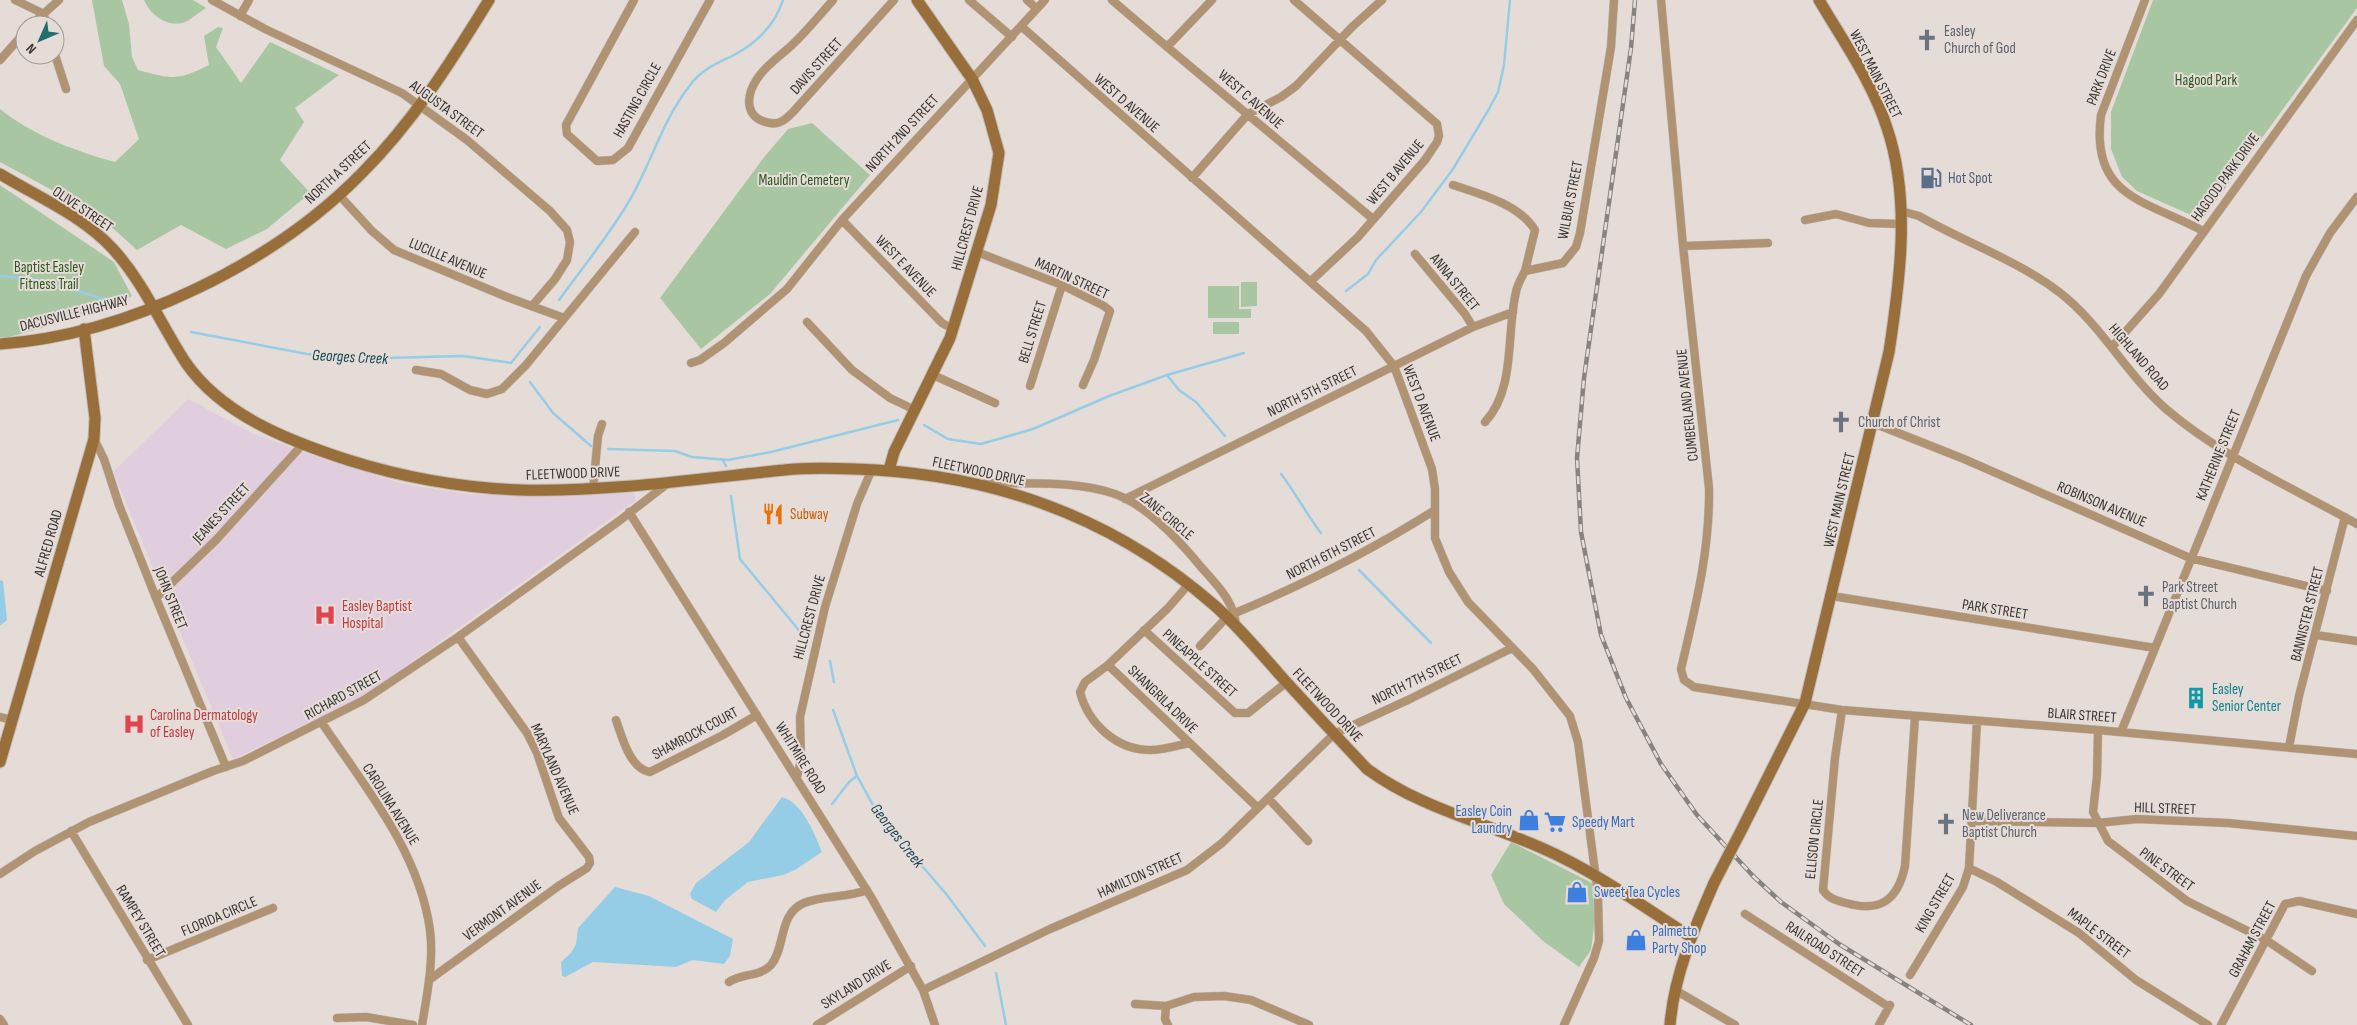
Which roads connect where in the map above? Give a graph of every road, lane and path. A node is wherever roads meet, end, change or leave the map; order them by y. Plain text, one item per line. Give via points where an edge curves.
1 (15, 0) edge
2 (59, 0) edge
3 (212, 0) edge
4 (248, 0) edge
5 (489, 0) edge
6 (634, 0) edge
7 (710, 0) edge
8 (832, 0) edge
9 (894, 0) edge
10 (917, 0) edge
11 (969, 0) edge
12 (1027, 0) edge
13 (1045, 0) edge
14 (1112, 0) edge
15 (1212, 0) edge
16 (1294, 0) edge
17 (1382, 0) edge
18 (1614, 0) edge
19 (1661, 0) edge
20 (1819, 0) edge
21 (2145, 0) edge
22 (1036, 8) junction
23 (44, 14) joint
24 (240, 16) junction
25 (2357, 20) edge
26 (1021, 26) junction
27 (1012, 37) junction
28 (1340, 40) junction
29 (15, 43) edge
30 (1167, 47) junction
31 (0, 60) edge
32 (58, 65) edge
33 (972, 79) junction
34 (66, 89) dead end
35 (421, 105) junction
36 (1248, 114) junction
37 (0, 174) edge
38 (1192, 178) junction
39 (1453, 185) dead end
40 (339, 195) junction
41 (2357, 196) edge
42 (1901, 211) junction
43 (1373, 218) junction
44 (842, 220) junction
45 (1805, 220) dead end
46 (1900, 224) junction
47 (635, 232) dead end
48 (2202, 232) junction
49 (1768, 243) dead end
50 (1683, 246) junction
51 (977, 252) junction
52 (1415, 254) dead end
53 (1525, 270) junction
54 (1311, 281) junction
55 (1062, 285) junction
56 (532, 306) junction
57 (154, 307) junction
58 (1513, 312) junction
59 (564, 318) junction
60 (807, 322) dead end
61 (1473, 327) junction
62 (84, 329) junction
63 (953, 330) junction
64 (0, 344) edge
65 (2112, 347) junction
66 (691, 363) dead end
67 (1394, 366) junction
68 (416, 370) dead end
69 (933, 375) junction
70 (1083, 385) dead end
71 (1030, 386) dead end
72 (995, 403) dead end
73 (915, 410) junction
74 (1485, 422) dead end
75 (1873, 423) junction
76 (602, 424) dead end
77 (94, 439) junction
78 (303, 444) junction
79 (2234, 456) junction
80 (872, 469) junction
81 (889, 470) junction
82 (978, 483) junction
83 (667, 484) junction
84 (593, 489) junction
85 (1125, 499) junction
86 (1435, 510) junction
87 (630, 512) junction
88 (2345, 518) junction
89 (2357, 524) edge
90 (2190, 558) junction
91 (1188, 585) junction
92 (2327, 591) junction
93 (1832, 596) junction
94 (156, 598) junction
95 (1231, 615) junction
96 (1144, 630) junction
97 (2316, 636) junction
98 (458, 637) junction
99 (2357, 641) edge
100 (1200, 646) dead end
101 (1512, 648) junction
102 (2155, 648) junction
103 (1108, 665) junction
104 (1286, 682) junction
105 (1805, 703) junction
106 (1842, 710) junction
107 (757, 715) junction
108 (0, 716) edge
109 (1916, 717) junction
110 (12, 720) junction
111 (616, 720) dead end
112 (1977, 721) junction
113 (322, 723) junction
114 (2098, 730) junction
115 (2121, 732) junction
116 (1334, 734) junction
117 (1188, 743) junction
118 (2289, 746) junction
119 (2357, 754) edge
120 (0, 762) edge
121 (226, 767) junction
122 (797, 777) junction
123 (1268, 798) junction
124 (1258, 808) junction
125 (1971, 822) junction
126 (2098, 823) junction
127 (71, 831) junction
128 (2357, 836) edge
129 (1308, 841) dead end
130 (590, 863) joint
131 (1969, 868) junction
132 (0, 874) edge
133 (1594, 874) junction
134 (867, 890) junction
135 (273, 908) dead end
136 (1745, 914) dead end
137 (2357, 914) edge
138 (1691, 937) junction
139 (2266, 940) junction
140 (147, 960) junction
141 (911, 966) junction
142 (2312, 971) dead end
143 (1910, 975) dead end
144 (429, 980) junction
145 (729, 982) dead end
146 (923, 990) junction
147 (1675, 990) junction
148 (1135, 1004) dead end
149 (1166, 1006) junction
150 (337, 1018) dead end
151 (0, 1019) edge
152 (4, 1025) edge
153 (188, 1025) edge
154 (413, 1025) edge
155 (422, 1025) edge
156 (817, 1025) edge
157 (935, 1025) edge
158 (1168, 1025) edge
159 (1309, 1025) edge
160 (1564, 1025) edge
161 (1670, 1025) edge
162 (1735, 1025) edge
163 (1880, 1025) edge
164 (2208, 1025) edge
165 (2221, 1025) edge

1 - 23 street
2 - 23 street
3 - 24 street, AUGUSTA STREET
4 - 24 street
5 - 35 street, NORTH A STREET
6 - 7 street, HASTING CIRCLE via 566,125 567,134 597,161 613,160 628,148
8 - 9 street, DAVIS STREET via 802,35 759,76 751,96 750,113 756,119 781,123
10 - 33 street, HILLCREST DRIVE
11 - 27 street
12 - 22 street
13 - 22 street, NORTH 2ND STREET
14 - 30 street, WEST C AVENUE
15 - 30 street
16 - 28 street, WEST B AVENUE
17 - 28 street
18 - 53 street, WILBUR STREET via 1611,46 1576,246 1563,263
19 - 50 street, CUMBERLAND AVENUE
20 - 42 street, WEST MAIN STREET via 1876,100 1888,128
21 - 48 street, PARK DRIVE via 2100,115 2100,147 2109,175 2117,187 2147,206 2177,217
22 - 26 street, NORTH 2ND STREET
24 - 35 street, AUGUSTA STREET
25 - 48 street, HAGOOD PARK DRIVE
26 - 27 street, NORTH 2ND STREET
26 - 38 street, WEST D AVENUE
27 - 33 street, NORTH 2ND STREET
28 - 36 street via 1296,86
28 - 43 street, WEST B AVENUE via 1437,124 1439,130 1437,142 1424,160
29 - 31 street
30 - 36 street, WEST C AVENUE
32 - 34 street
33 - 44 street, NORTH 2ND STREET
33 - 51 street, HILLCREST DRIVE via 987,110 999,153 991,205
35 - 40 street, NORTH A STREET via 362,174
35 - 56 street, AUGUSTA STREET via 507,174 567,230 570,242 567,260
36 - 38 street
36 - 43 street, WEST C AVENUE
37 - 57 street, OLIVE STREET via 99,235 134,275
38 - 54 street, WEST D AVENUE
39 - 53 street via 1502,203 1529,221 1534,230
40 - 56 street, LUCILLE AVENUE via 394,250
40 - 57 street, NORTH A STREET via 261,253
41 - 79 street, KATHERINE STREET via 2330,233 2306,276
42 - 46 street, WEST MAIN STREET
42 - 65 street, HIGHLAND ROAD via 1919,216 2058,291
43 - 54 street, WEST B AVENUE
44 - 63 street, WEST E AVENUE via 942,324
44 - 66 street, NORTH 2ND STREET via 773,302 724,343
45 - 46 street via 1836,214 1869,223
46 - 75 street, WEST MAIN STREET via 1895,310
47 - 59 street
48 - 65 street, HAGOOD PARK DRIVE via 2140,318
49 - 50 street
50 - 105 street, CUMBERLAND AVENUE via 1710,514 1704,571 1681,675 1694,687
51 - 55 street, MARTIN STREET
51 - 63 street, HILLCREST DRIVE
52 - 61 street, ANNA STREET
53 - 58 street via 1516,290
54 - 67 street, WEST D AVENUE via 1366,330
55 - 70 street, MARTIN STREET via 1110,311
55 - 71 street, BELL STREET
56 - 59 street, LUCILLE AVENUE
57 - 62 street, DACUSVILLE HIGHWAY
57 - 78 street, FLEETWOOD DRIVE via 186,362 210,392 227,406
58 - 61 street, NORTH 5TH STREET
58 - 74 street via 1506,377 1496,410
59 - 68 street via 502,389 487,394 470,390 441,374
60 - 73 street via 852,370 890,398
61 - 67 street, NORTH 5TH STREET
62 - 64 street, DACUSVILLE HIGHWAY via 26,342
62 - 77 street, ALFRED ROAD via 95,418
63 - 69 street, HILLCREST DRIVE
65 - 79 street, HIGHLAND ROAD via 2165,408
67 - 85 street, NORTH 5TH STREET
67 - 86 street, WEST D AVENUE via 1432,469
69 - 72 street
69 - 73 street, HILLCREST DRIVE
73 - 81 street, HILLCREST DRIVE via 894,452
75 - 90 street, ROBINSON AVENUE via 1964,459
75 - 93 street, WEST MAIN STREET
76 - 84 street
77 - 94 street, JOHN STREET
77 - 110 street, ALFRED ROAD
78 - 84 street, FLEETWOOD DRIVE via 383,470 470,485 520,490
78 - 94 street, JEANES STREET via 216,540
79 - 88 street, HIGHLAND ROAD
79 - 90 street, KATHERINE STREET
80 - 81 street, FLEETWOOD DRIVE
80 - 83 street, FLEETWOOD DRIVE via 790,469
80 - 122 street, HILLCREST DRIVE via 856,504 825,607 800,717 801,760
81 - 82 street, FLEETWOOD DRIVE
82 - 85 street, ZANE CIRCLE via 1087,488
82 - 91 street, FLEETWOOD DRIVE via 1036,500 1080,519 1148,557
83 - 84 street, FLEETWOOD DRIVE
83 - 87 street, RICHARD STREET
85 - 95 street, ZANE CIRCLE via 1158,523 1193,557 1223,591
86 - 95 street, NORTH 6TH STREET via 1386,542
86 - 101 street, WEST D AVENUE via 1435,538 1449,572 1468,602
87 - 98 street, RICHARD STREET
87 - 107 street, WHITMIRE ROAD
88 - 89 street, HIGHLAND ROAD
88 - 92 street, BANNISTER STREET
90 - 92 street, ROBINSON AVENUE
90 - 102 street, KATHERINE STREET
91 - 95 street, FLEETWOOD DRIVE
91 - 96 street, SHANGRILA DRIVE
92 - 97 street, BANNISTER STREET
93 - 102 street, PARK STREET
93 - 105 street, WEST MAIN STREET
94 - 121 street, JOHN STREET
95 - 100 street
95 - 104 street, FLEETWOOD DRIVE via 1236,627
96 - 103 street, SHANGRILA DRIVE
96 - 104 street, PINEAPPLE STREET via 1235,713 1248,713
97 - 99 street
97 - 118 street, BANNISTER STREET
98 - 113 street, RICHARD STREET via 394,682
98 - 130 street, MARYLAND AVENUE via 527,733 560,818 589,856
101 - 116 street, NORTH 7TH STREET
101 - 133 street, WEST D AVENUE via 1570,716 1582,766
102 - 115 street, KATHERINE STREET
103 - 117 street, SHANGRILA DRIVE
103 - 117 street via 1085,682 1080,692 1083,705 1102,731 1135,748 1150,750
104 - 116 street, FLEETWOOD DRIVE
105 - 106 street, BLAIR STREET
105 - 138 street, WEST MAIN STREET, bridge via 1714,884
106 - 109 street, BLAIR STREET
106 - 109 street, ELLISON CIRCLE via 1822,890 1829,898 1859,907 1882,904 1902,884
107 - 111 street, SHAMROCK COURT via 650,772 644,772 637,764 624,744
107 - 122 street, WHITMIRE ROAD
108 - 110 street
109 - 112 street, BLAIR STREET
110 - 120 street, ALFRED ROAD
112 - 114 street, BLAIR STREET
112 - 125 street, KING STREET
113 - 121 street, RICHARD STREET
113 - 144 street, CAROLINA AVENUE via 387,818 406,852 425,905
114 - 115 street, BLAIR STREET
114 - 126 street, PINE STREET via 2093,812
115 - 118 street, BLAIR STREET
116 - 123 street, HAMILTON STREET
116 - 133 street, FLEETWOOD DRIVE via 1367,769 1421,802 1527,842
117 - 124 street, SHANGRILA DRIVE
118 - 119 street, BLAIR STREET
121 - 127 street, RICHARD STREET
122 - 134 street, WHITMIRE ROAD
123 - 124 street, HAMILTON STREET
123 - 129 street
124 - 146 street, HAMILTON STREET via 1222,843 1187,870 1050,929
125 - 126 street, HILL STREET
125 - 131 street, KING STREET
126 - 128 street, HILL STREET via 2137,819 2228,823
126 - 139 street, PINE STREET via 2108,841 2162,884 2187,901
127 - 132 street, RICHARD STREET
127 - 140 street, RAMPEY STREET
130 - 144 street, VERMONT AVENUE
131 - 143 street, KING STREET via 1963,887
131 - 164 street, MAPLE STREET via 2079,932 2136,980
133 - 138 street, FLEETWOOD DRIVE
133 - 160 street, WEST D AVENUE via 1598,894 1598,941 1594,958
134 - 141 street, WHITMIRE ROAD
134 - 145 street via 852,896 804,903 796,908 788,918 770,967
135 - 140 street, FLORIDA CIRCLE
136 - 163 street, RAILROAD STREET via 1890,1006
137 - 139 street, GRAHAM STREET via 2299,901 2290,902 2278,913
138 - 147 street, WEST MAIN STREET
139 - 142 street, PINE STREET
139 - 165 street, GRAHAM STREET
140 - 153 street, RAMPEY STREET
141 - 146 street, WHITMIRE ROAD
141 - 156 street, SKYLAND DRIVE
144 - 155 street, CAROLINA AVENUE
146 - 157 street, WHITMIRE ROAD
147 - 161 street, WEST MAIN STREET
147 - 162 street
148 - 149 street
149 - 158 street
149 - 159 street via 1194,997 1224,996 1251,1000
150 - 154 street via 355,1016
151 - 152 street

